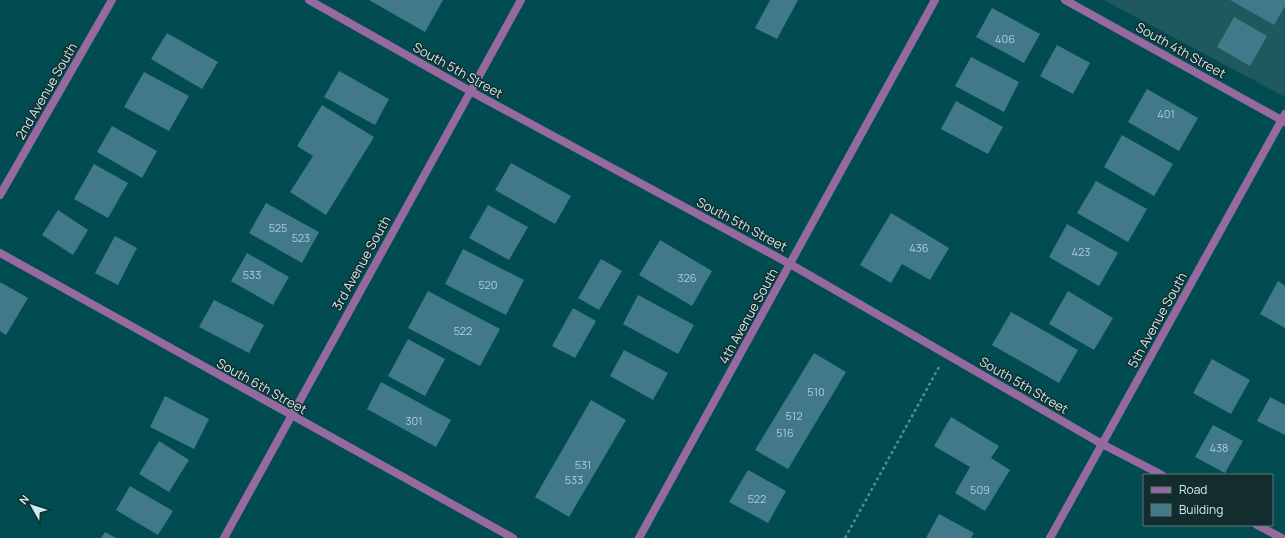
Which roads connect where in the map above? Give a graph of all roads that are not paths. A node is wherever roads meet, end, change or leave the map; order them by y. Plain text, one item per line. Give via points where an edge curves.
1 (112, 0) edge
2 (309, 0) edge
3 (521, 0) edge
4 (935, 0) edge
5 (1065, 0) edge
6 (470, 91) junction
7 (1284, 119) edge
8 (0, 195) edge
9 (0, 254) edge
10 (790, 264) junction
11 (290, 415) junction
12 (1102, 444) junction
13 (1160, 474) edge
14 (1259, 526) edge
15 (224, 538) edge
16 (513, 538) edge
17 (639, 538) edge
18 (1050, 538) edge
19 (1282, 538) edge

1 - 8 street, 2nd Avenue South
2 - 6 street, South 5th Street
3 - 6 street, 3rd Avenue South
4 - 10 street, 4th Avenue South
5 - 7 street, South 4th Street
6 - 10 street, South 5th Street
6 - 11 street, 3rd Avenue South
7 - 12 street, 5th Avenue South
9 - 11 street, South 6th Street
10 - 12 street, South 5th Street
10 - 17 street, 4th Avenue South
11 - 15 street, 3rd Avenue South
11 - 16 street, South 6th Street
12 - 13 street, South 5th Street
12 - 18 street, 5th Avenue South
14 - 19 street

